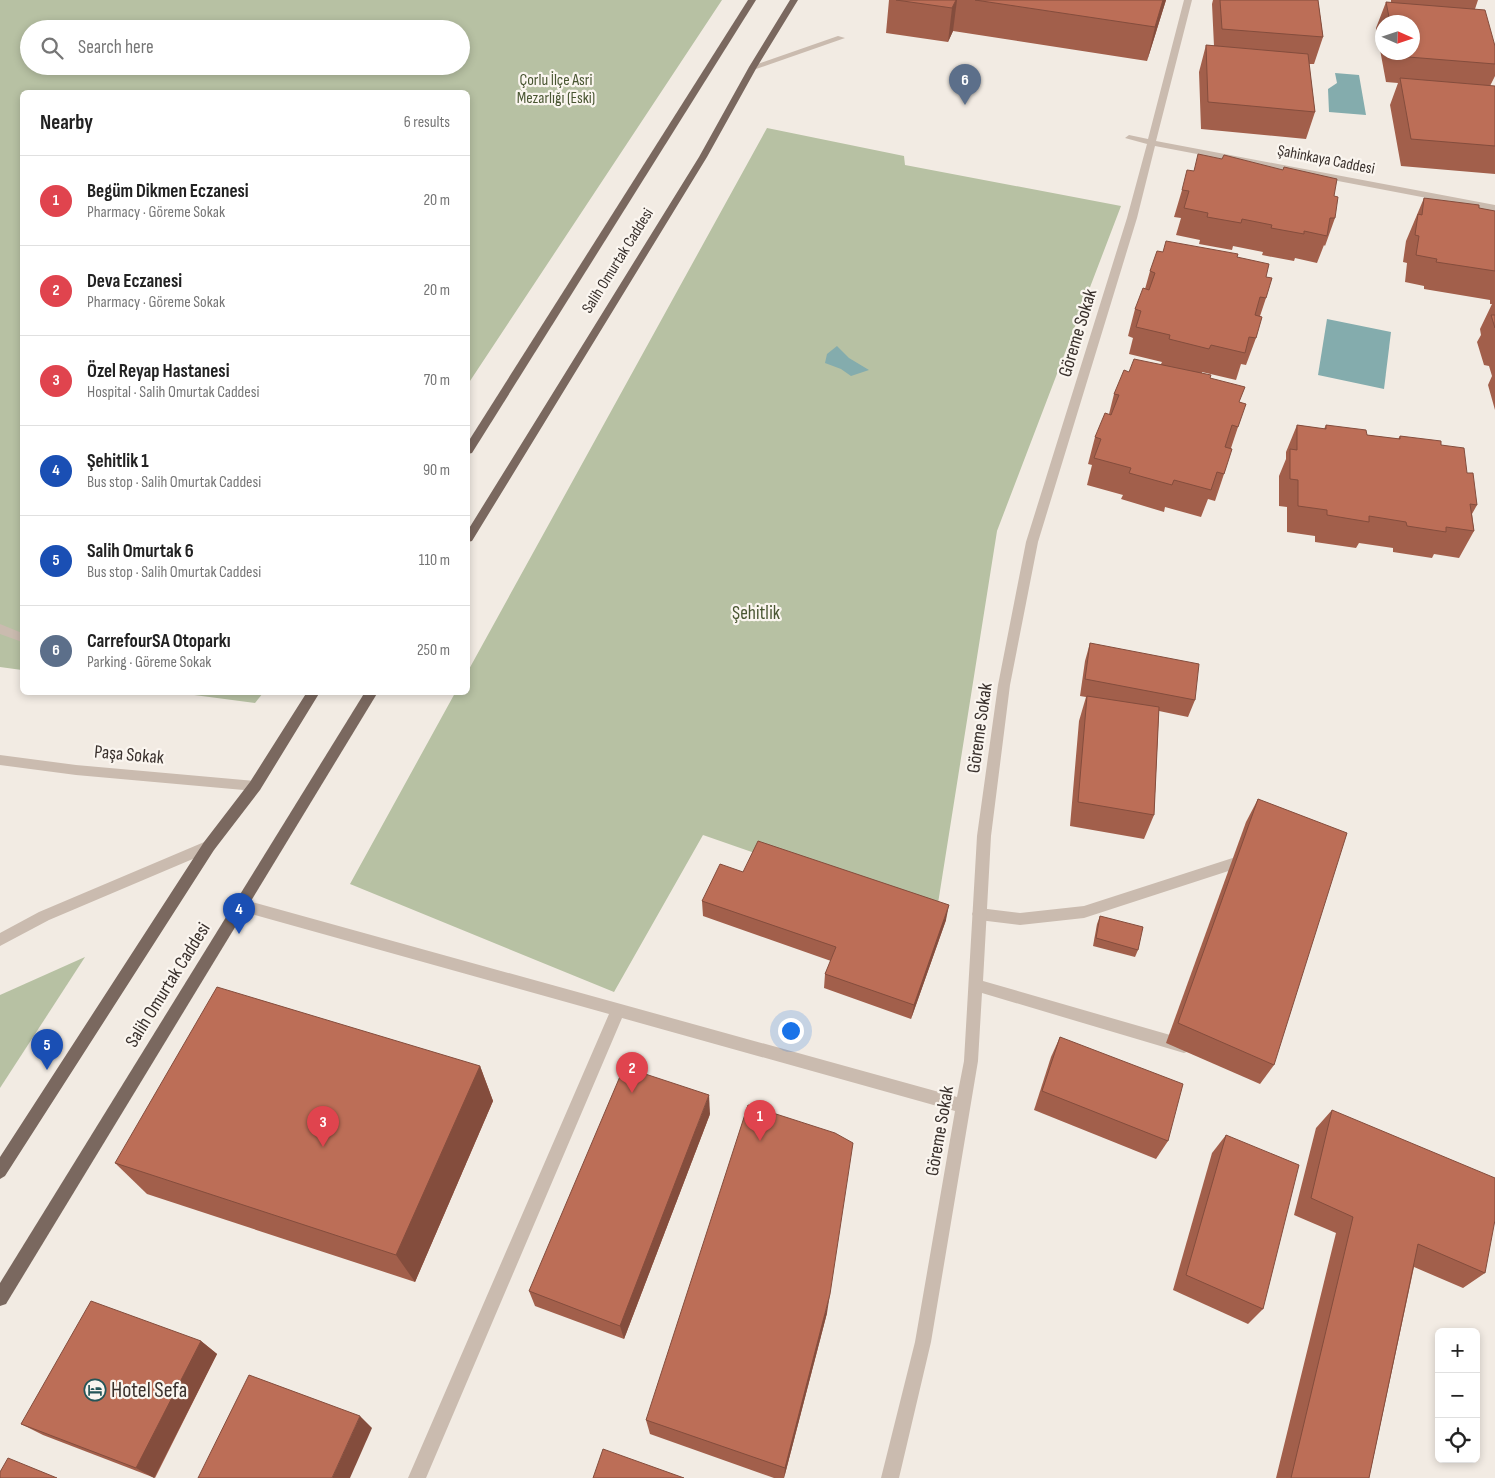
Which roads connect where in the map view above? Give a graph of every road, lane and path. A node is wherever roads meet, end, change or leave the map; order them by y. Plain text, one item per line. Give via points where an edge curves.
1 (752, 0) edge
2 (794, 0) edge
3 (1188, 0) edge
4 (841, 38) dead end
5 (753, 67) junction
6 (1129, 138) dead end
7 (1152, 143) junction
8 (1495, 208) edge
9 (470, 447) edge
10 (470, 535) edge
11 (0, 629) edge
12 (20, 637) edge
13 (312, 695) edge
14 (370, 695) edge
15 (0, 760) edge
16 (255, 786) junction
17 (209, 846) junction
18 (1263, 854) edge
19 (241, 905) junction
20 (979, 914) junction
21 (0, 940) edge
22 (975, 985) junction
23 (618, 1010) junction
24 (1194, 1049) edge
25 (963, 1106) junction
26 (0, 1171) edge
27 (0, 1298) edge
28 (417, 1478) edge
29 (890, 1478) edge

1 - 9 main road, Salih Omurtak Caddesi
2 - 5 main road, Salih Omurtak Caddesi
3 - 7 street, Göreme Sokak
4 - 5 street
5 - 10 main road, Salih Omurtak Caddesi via 703,157
6 - 7 street, Şahinkaya Caddesi
7 - 8 street, Şahinkaya Caddesi
7 - 20 street, Göreme Sokak via 1032,542 1004,685 984,836
11 - 12 street
13 - 16 main road
14 - 19 main road, Salih Omurtak Caddesi
15 - 16 street, Paşa Sokak
16 - 17 main road
17 - 21 street via 44,916
17 - 26 main road
18 - 20 street via 1084,912 1020,918
19 - 23 street
19 - 27 main road, Salih Omurtak Caddesi
20 - 22 street, Göreme Sokak
22 - 24 street
22 - 25 street, Göreme Sokak via 971,1061
23 - 25 street
23 - 28 street
25 - 29 street, Göreme Sokak via 923,1342

